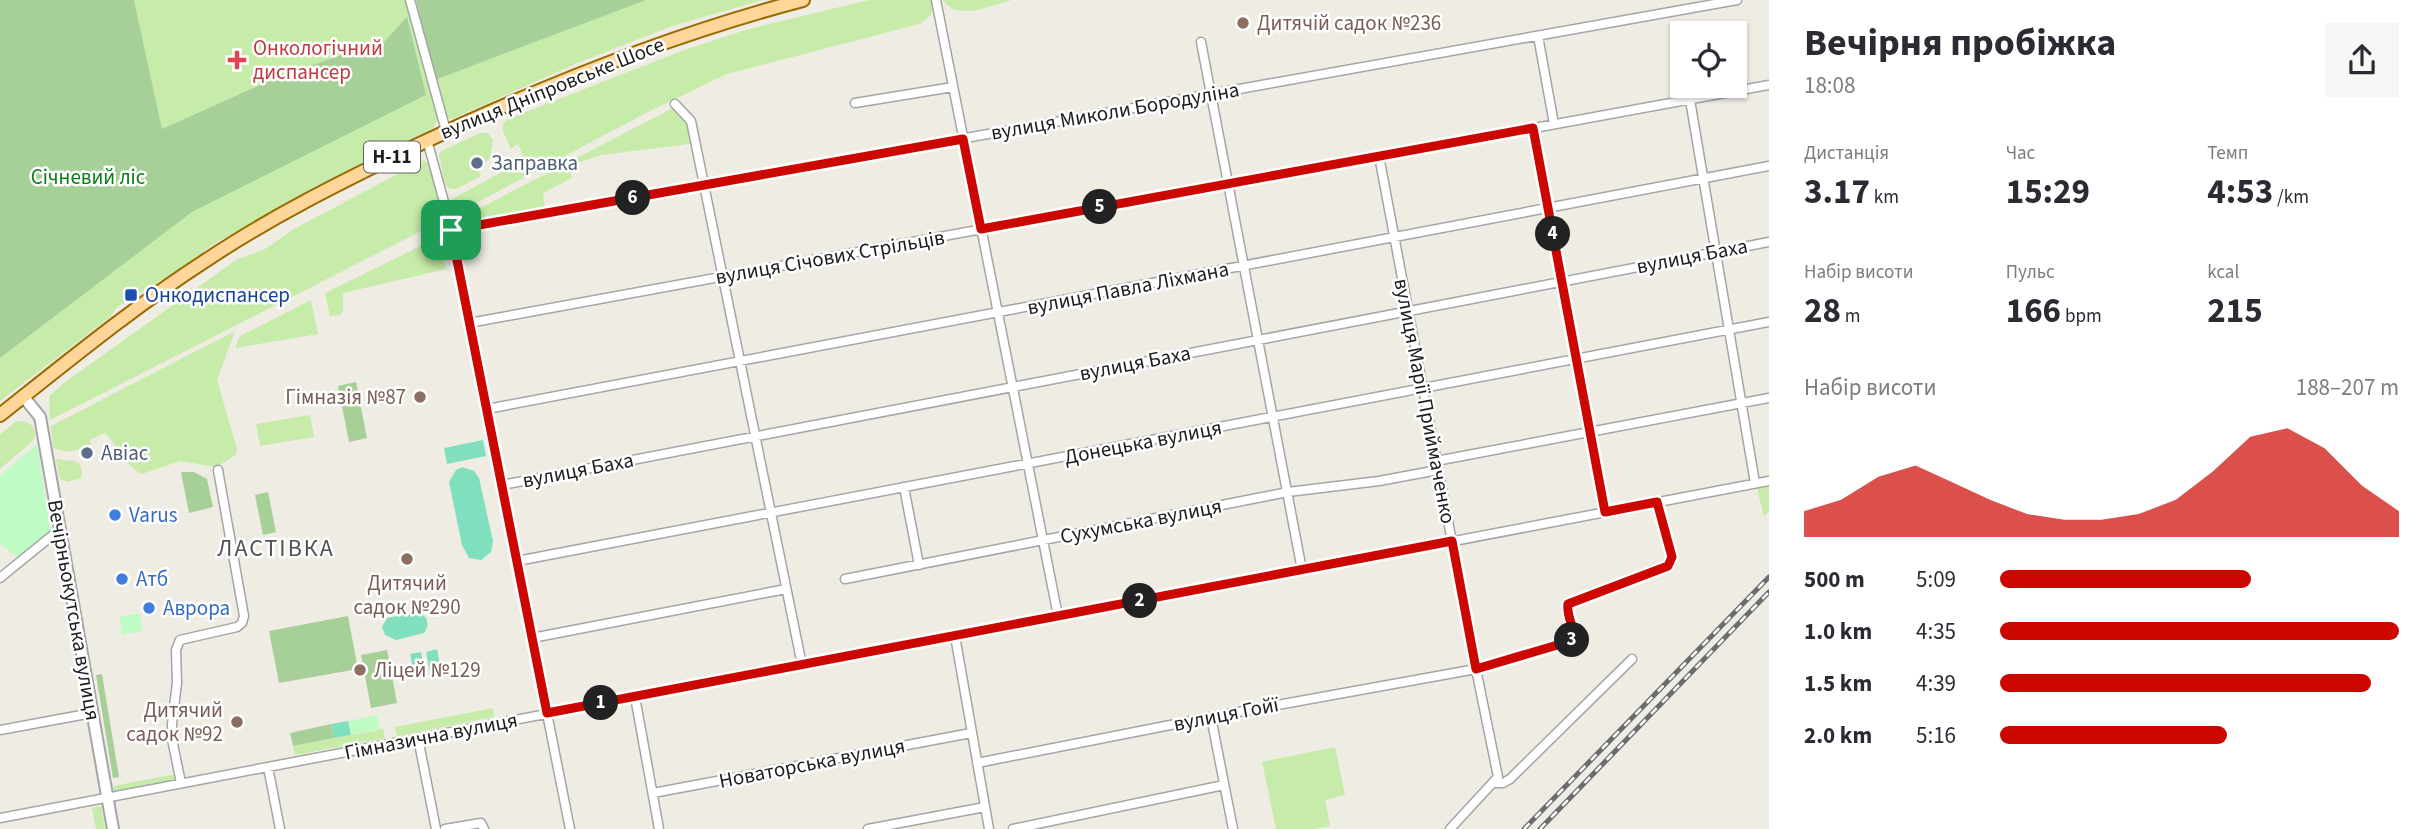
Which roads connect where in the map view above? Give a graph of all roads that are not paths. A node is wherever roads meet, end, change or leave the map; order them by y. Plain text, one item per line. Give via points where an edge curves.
1 (410, 0) edge
2 (803, 0) edge
3 (936, 0) edge
4 (1737, 0) edge
5 (1538, 36) junction
6 (1201, 42) dead end
7 (1769, 85) edge
8 (953, 87) junction
9 (1212, 94) junction
10 (1690, 100) junction
11 (855, 103) dead end
12 (675, 104) dead end
13 (1554, 124) junction
14 (1533, 128) junction
15 (446, 131) junction
16 (963, 139) junction
17 (427, 140) junction
18 (1379, 156) junction
19 (1769, 166) edge
20 (1703, 179) junction
21 (1229, 184) junction
22 (704, 185) junction
23 (1548, 208) junction
24 (981, 229) junction
25 (451, 230) junction
26 (1394, 237) junction
27 (1769, 242) edge
28 (1716, 252) junction
29 (1245, 265) junction
30 (723, 276) junction
31 (1562, 281) junction
32 (1408, 311) junction
33 (998, 312) junction
34 (1769, 322) edge
35 (469, 323) junction
36 (1729, 330) junction
37 (1259, 340) junction
38 (1577, 359) junction
39 (740, 361) junction
40 (1012, 387) junction
41 (1423, 388) junction
42 (23, 396) junction
43 (1769, 398) edge
44 (1741, 403) junction
45 (486, 409) junction
46 (0, 415) edge
47 (1273, 417) junction
48 (1590, 432) junction
49 (755, 436) junction
50 (1028, 464) junction
51 (1437, 466) junction
52 (218, 470) dead end
53 (1769, 481) edge
54 (1755, 484) junction
55 (502, 485) junction
56 (904, 487) junction
57 (1288, 492) junction
58 (1657, 502) junction
59 (1605, 512) junction
60 (771, 513) junction
61 (60, 530) junction
62 (1043, 541) junction
63 (1452, 541) junction
64 (517, 562) junction
65 (919, 565) junction
66 (1303, 570) junction
67 (0, 578) edge
68 (845, 579) dead end
69 (786, 589) junction
70 (1058, 616) junction
71 (954, 636) junction
72 (532, 638) junction
73 (1632, 659) dead end
74 (802, 665) junction
75 (1476, 669) junction
76 (635, 697) junction
77 (92, 713) junction
78 (547, 713) junction
79 (1211, 716) junction
80 (0, 730) edge
81 (971, 733) junction
82 (418, 738) junction
83 (977, 763) junction
84 (268, 767) junction
85 (181, 783) junction
86 (1493, 783) junction
87 (1224, 785) junction
88 (653, 793) junction
89 (107, 797) junction
90 (985, 807) junction
91 (0, 818) edge
92 (113, 829) edge
93 (280, 829) edge
94 (436, 829) edge
95 (445, 829) edge
96 (484, 829) edge
97 (570, 829) edge
98 (659, 829) edge
99 (868, 829) edge
100 (989, 829) edge
101 (1013, 829) edge
102 (1233, 829) edge
103 (1450, 829) edge

1 - 15 street
2 - 15 main road, вулиця Дніпровське Шосе / Н-11 via 685,34
3 - 8 street
4 - 5 street, вулиця Миколи Бородуліна
5 - 9 street, вулиця Миколи Бородуліна
5 - 13 street
6 - 9 street
7 - 10 street, вулиця Січових Стрільців
8 - 11 street
8 - 16 street
9 - 16 street, вулиця Миколи Бородуліна
9 - 21 street
10 - 13 street, вулиця Січових Стрільців
10 - 20 street
12 - 22 street via 691,121
13 - 14 street, вулиця Січових Стрільців
14 - 18 street, вулиця Січових Стрільців
14 - 23 street
15 - 17 main road, вулиця Дніпровське Шосе / Н-11
16 - 22 street, вулиця Миколи Бородуліна
16 - 24 street
17 - 25 street
17 - 42 main road, вулиця Дніпровське Шосе / Н-11 via 312,198 206,260
18 - 21 street, вулиця Січових Стрільців
18 - 26 street, вулиця Марії Приймаченко
19 - 20 street, вулиця Павла Ліхмана
20 - 23 street, вулиця Павла Ліхмана
20 - 28 street
21 - 24 street, вулиця Січових Стрільців
21 - 29 street
22 - 25 street, вулиця Миколи Бородуліна
22 - 30 street
23 - 26 street, вулиця Павла Ліхмана
23 - 31 street
24 - 30 street, вулиця Січових Стрільців
24 - 33 street
25 - 35 street
26 - 29 street, вулиця Павла Ліхмана
26 - 32 street, вулиця Марії Приймаченко
27 - 28 street, вулиця Баха
28 - 31 street, вулиця Баха
28 - 36 street
29 - 33 street, вулиця Павла Ліхмана
29 - 37 street
30 - 35 street, вулиця Січових Стрільців
30 - 39 street
31 - 32 street, вулиця Баха
31 - 38 street
32 - 37 street, вулиця Баха
32 - 41 street, вулиця Марії Приймаченко
33 - 39 street, вулиця Павла Ліхмана
33 - 40 street
34 - 36 street, Донецька вулиця
35 - 45 street
36 - 38 street, Донецька вулиця
36 - 44 street
37 - 40 street, вулиця Баха
37 - 47 street
38 - 41 street, Донецька вулиця
38 - 48 street
39 - 45 street, вулиця Павла Ліхмана
39 - 49 street
40 - 49 street, вулиця Баха
40 - 50 street
41 - 47 street, Донецька вулиця
41 - 51 street, вулиця Марії Приймаченко
42 - 46 main road, вулиця Дніпровське Шосе / Н-11
42 - 61 street, Вечірньокутська вулиця via 40,417
43 - 44 street, Сухумська вулиця
44 - 48 street, Сухумська вулиця
44 - 54 street
45 - 55 street
47 - 50 street, Донецька вулиця
47 - 57 street
48 - 51 street, Сухумська вулиця
48 - 59 street
49 - 55 street, вулиця Баха
49 - 60 street
50 - 56 street, Донецька вулиця
50 - 62 street
51 - 57 street, Сухумська вулиця via 1379,481
51 - 63 street, вулиця Марії Приймаченко
52 - 85 street via 244,616 237,627 180,640 176,650 172,739
53 - 54 street, Гімназична вулиця
54 - 58 street, Гімназична вулиця
55 - 64 street
56 - 60 street, Донецька вулиця
56 - 65 street
57 - 62 street, Сухумська вулиця
57 - 66 street
58 - 59 street, Гімназична вулиця
58 - 75 street via 1671,563 1568,604 1574,631 1571,641
59 - 63 street, Гімназична вулиця
60 - 64 street, Донецька вулиця
60 - 69 street
61 - 67 street
61 - 77 street, Вечірньокутська вулиця
62 - 65 street, Сухумська вулиця
62 - 70 street
63 - 66 street, Гімназична вулиця
63 - 75 street, вулиця Марії Приймаченко
64 - 72 street
65 - 68 street, Сухумська вулиця
66 - 70 street, Гімназична вулиця
69 - 72 street
69 - 74 street
70 - 71 street, Гімназична вулиця
71 - 74 street, Гімназична вулиця
71 - 81 street
72 - 78 street
73 - 86 street via 1510,779
74 - 76 street, Гімназична вулиця
75 - 79 street, вулиця Гойї
75 - 86 street, вулиця Марії Приймаченко via 1498,771
76 - 78 street, Гімназична вулиця
76 - 88 street
77 - 80 street
77 - 89 street, Вечірньокутська вулиця
78 - 82 street, Гімназична вулиця
78 - 97 street
79 - 83 street, вулиця Гойї
79 - 87 street
81 - 83 street
81 - 88 street, Новаторська вулиця
82 - 84 street, Гімназична вулиця
82 - 94 street
83 - 90 street
84 - 85 street, Гімназична вулиця
84 - 93 street
85 - 89 street, Гімназична вулиця
86 - 103 street
87 - 101 street
87 - 102 street
88 - 98 street
89 - 91 street, Гімназична вулиця
89 - 92 street, Вечірньокутська вулиця
90 - 99 street
90 - 100 street
95 - 96 street via 481,823

